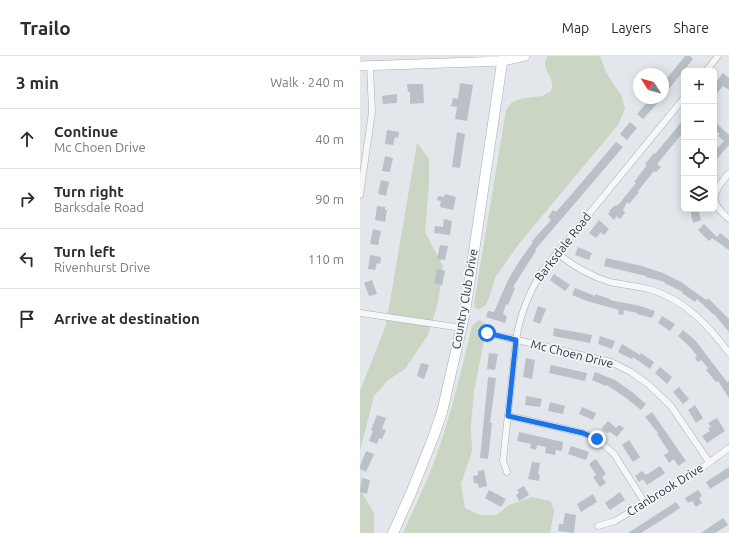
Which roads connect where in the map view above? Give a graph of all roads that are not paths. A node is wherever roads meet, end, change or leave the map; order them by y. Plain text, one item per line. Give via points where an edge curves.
1 (525, 56) edge
2 (718, 56) edge
3 (503, 59) edge
4 (370, 65) junction
5 (360, 66) edge
6 (708, 68) edge
7 (681, 102) edge
8 (729, 173) edge
9 (360, 190) edge
10 (729, 219) edge
11 (556, 253) junction
12 (360, 313) edge
13 (462, 328) junction
14 (487, 333) dead end
15 (516, 340) junction
16 (729, 353) edge
17 (508, 416) junction
18 (729, 448) edge
19 (709, 462) junction
20 (507, 472) dead end
21 (645, 503) junction
22 (598, 526) dead end
23 (393, 533) edge

1 - 3 main road
2 - 6 street
3 - 4 main road
3 - 13 main road, Country Club Drive
4 - 5 main road
4 - 9 street via 372,112
7 - 11 street, Barksdale Road
8 - 10 street via 718,186 715,196 717,207
11 - 15 street, Barksdale Road via 528,296 518,325
11 - 16 street via 591,275 609,282 652,290 673,300 699,318
12 - 13 street
13 - 23 main road, Country Club Drive via 442,412
14 - 15 street, Mc Choen Drive
15 - 17 street, Barksdale Road
15 - 19 street, Mc Choen Drive via 611,362 631,372 671,406
17 - 20 street, Barksdale Road via 502,461
17 - 21 street via 583,433 597,439 614,454
18 - 19 street, Cranbrook Drive
19 - 21 street, Cranbrook Drive
21 - 22 street, Cranbrook Drive via 615,521

